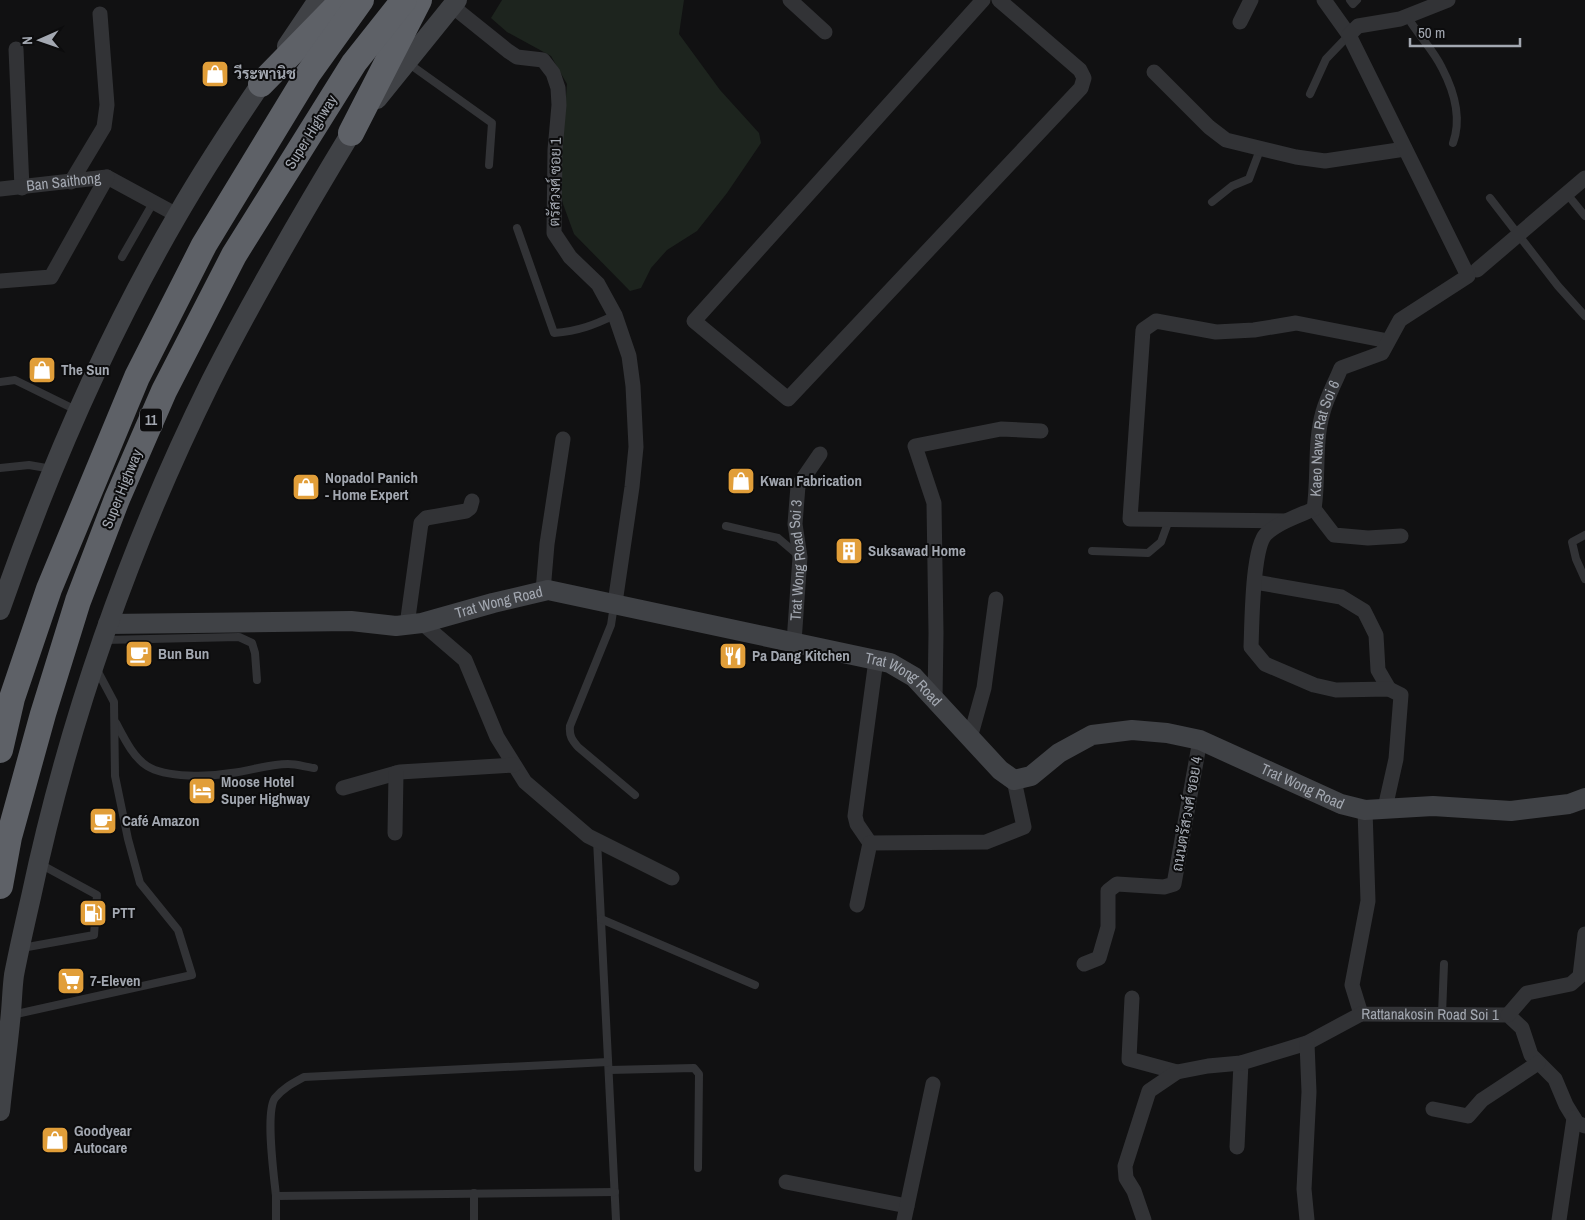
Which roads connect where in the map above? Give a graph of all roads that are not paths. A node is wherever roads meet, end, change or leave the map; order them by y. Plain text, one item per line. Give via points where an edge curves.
1 (318, 0) edge
2 (343, 0) edge
3 (361, 0) edge
4 (404, 0) edge
5 (419, 0) edge
6 (790, 0) edge
7 (982, 0) edge
8 (998, 0) edge
9 (1252, 0) edge
10 (1324, 0) edge
11 (1350, 0) edge
12 (1357, 0) edge
13 (1448, 0) edge
14 (454, 3) edge
15 (100, 14) dead end
16 (1407, 16) junction
17 (1240, 22) dead end
18 (825, 32) dead end
19 (1349, 35) junction
20 (16, 50) dead end
21 (406, 62) junction
22 (1154, 72) dead end
23 (261, 84) junction
24 (1310, 94) dead end
25 (351, 133) junction
26 (1453, 143) dead end
27 (1261, 147) junction
28 (1405, 149) junction
29 (488, 165) dead end
30 (107, 178) junction
31 (1585, 178) edge
32 (71, 182) junction
33 (22, 188) junction
34 (0, 190) edge
35 (1567, 194) junction
36 (1490, 198) dead end
37 (1212, 202) dead end
38 (153, 203) junction
39 (177, 215) junction
40 (1585, 216) edge
41 (517, 228) dead end
42 (1519, 235) junction
43 (122, 257) dead end
44 (1477, 270) dead end
45 (0, 282) edge
46 (615, 315) junction
47 (1585, 316) edge
48 (1388, 341) junction
49 (0, 382) edge
50 (78, 411) junction
51 (1041, 431) dead end
52 (563, 438) dead end
53 (820, 454) dead end
54 (0, 468) edge
55 (53, 469) junction
56 (472, 501) dead end
57 (1314, 509) junction
58 (1169, 520) junction
59 (1285, 522) junction
60 (726, 526) dead end
61 (1585, 535) edge
62 (1401, 536) dead end
63 (1092, 551) dead end
64 (800, 557) junction
65 (1585, 579) edge
66 (1255, 582) junction
67 (543, 591) junction
68 (996, 598) dead end
69 (615, 603) junction
70 (0, 610) edge
71 (414, 624) junction
72 (105, 632) junction
73 (794, 642) junction
74 (876, 660) junction
75 (93, 664) junction
76 (257, 680) dead end
77 (1389, 689) junction
78 (935, 700) junction
79 (115, 721) junction
80 (970, 738) junction
81 (1200, 740) junction
82 (0, 750) edge
83 (514, 765) junction
84 (314, 768) dead end
85 (396, 773) junction
86 (1014, 780) junction
87 (343, 788) dead end
88 (635, 795) dead end
89 (1585, 798) edge
90 (1385, 808) junction
91 (1364, 810) junction
92 (395, 833) dead end
93 (597, 840) junction
94 (870, 843) junction
95 (38, 863) junction
96 (672, 878) dead end
97 (0, 886) edge
98 (857, 905) dead end
99 (601, 919) junction
100 (1585, 934) edge
101 (20, 949) junction
102 (1084, 964) dead end
103 (1444, 964) dead end
104 (755, 985) dead end
105 (1132, 998) dead end
106 (5, 1008) edge
107 (1361, 1014) junction
108 (1442, 1014) junction
109 (1508, 1015) junction
110 (1308, 1042) junction
111 (3, 1051) edge
112 (1241, 1062) junction
113 (1538, 1063) junction
114 (608, 1066) junction
115 (1177, 1072) junction
116 (933, 1084) dead end
117 (0, 1100) edge
118 (1433, 1109) dead end
119 (1580, 1122) edge
120 (1237, 1147) dead end
121 (698, 1168) dead end
122 (786, 1182) dead end
123 (615, 1192) junction
124 (474, 1194) junction
125 (276, 1196) junction
126 (906, 1213) edge
127 (276, 1220) edge
128 (474, 1220) edge
129 (616, 1220) edge
130 (1144, 1220) edge
131 (1307, 1220) edge
132 (1558, 1220) edge

1 - 23 main road
2 - 23 highway
3 - 82 highway, Super Highway / 11 via 308,74 204,245 137,377 49,589 12,698
4 - 97 highway, Super Highway / 11 via 354,64 234,255 164,391 78,600 43,714
5 - 25 highway
6 - 18 street
7 - 8 street via 694,321 788,399 1081,88 1084,78 1080,70
9 - 17 street
10 - 19 street, Kaeo Nawa Rat Soi 6
11 - 12 lane via 1352,4
13 - 16 street
14 - 21 main road
14 - 46 street, ตรัสวงศ์ ซอย 1 via 508,51 517,57 543,60 554,74 559,105 554,234 570,257 598,284
15 - 32 street via 107,105 104,127
16 - 19 street via 1358,26
16 - 26 lane via 1443,68 1458,117
19 - 24 lane via 1326,59
19 - 28 street, Kaeo Nawa Rat Soi 6
20 - 33 street
21 - 25 main road
21 - 29 lane via 492,123
22 - 27 street via 1220,137
23 - 39 main road
25 - 72 main road via 290,235 211,381 144,530
27 - 28 street via 1325,161
27 - 37 lane via 1249,179 1232,186
28 - 48 street, Kaeo Nawa Rat Soi 6 via 1468,276 1400,320
30 - 32 street, Ban Saithong
30 - 38 street, Ban Saithong
30 - 45 street via 51,277
31 - 35 street
32 - 33 street, Ban Saithong
33 - 34 street, Ban Saithong
35 - 40 lane
35 - 42 street
36 - 42 lane
38 - 39 street, Ban Saithong
38 - 43 lane
39 - 50 main road via 126,310
41 - 46 lane via 554,333 590,327
42 - 44 street
42 - 47 lane
46 - 69 street, ตรัสวงศ์ ซอย 1 via 629,356 635,401 636,447
48 - 57 street, Kaeo Nawa Rat Soi 6 via 1382,353 1341,368 1322,413
48 - 58 street via 1296,323 1216,332 1156,321 1143,330 1130,519
49 - 50 lane via 16,380
50 - 55 main road
51 - 78 street via 1001,429 916,446 934,503
52 - 67 street
53 - 64 street, Trat Wong Road Soi 3 via 798,486 795,524
54 - 55 lane via 29,465
55 - 70 main road
56 - 71 street via 466,511 426,518 422,523
57 - 59 street, Kaeo Nawa Rat Soi 6
57 - 62 street via 1334,535
58 - 59 street
58 - 63 lane via 1161,542 1148,552
59 - 66 street, Kaeo Nawa Rat Soi 6 via 1265,535 1258,555
60 - 64 lane via 778,538
61 - 65 lane via 1572,542
64 - 73 street, Trat Wong Road Soi 3
66 - 77 street via 1340,597 1364,611 1376,635 1378,670
66 - 77 street, Kaeo Nawa Rat Soi 6 via 1251,647 1266,664 1314,685 1336,690
67 - 69 main road, Trat Wong Road
67 - 71 main road, Trat Wong Road
68 - 80 street via 984,688
69 - 73 main road, Trat Wong Road
69 - 88 lane via 611,625 569,733 578,747
71 - 72 main road, Trat Wong Road via 396,626 351,621
71 - 83 street via 465,660 497,737
72 - 75 main road
72 - 76 lane via 239,637 252,643
73 - 74 main road, Trat Wong Road
74 - 78 main road, Trat Wong Road via 890,663 914,677
74 - 94 street via 855,816
75 - 79 lane via 114,702
75 - 95 main road
77 - 90 street via 1401,695 1396,759
78 - 80 main road, Trat Wong Road
79 - 84 lane via 129,746 146,765 165,772 230,774 289,764
79 - 106 lane via 116,776 140,883 178,930 192,975
80 - 86 main road, Trat Wong Road
81 - 86 main road, Trat Wong Road via 1132,730 1092,735 1059,753 1031,776
81 - 91 main road, Trat Wong Road via 1341,804
81 - 102 street, ถนนตรัสวงศ์ ซอย 4 via 1174,884 1164,887 1117,884 1108,891 1108,927 1099,958
83 - 85 street
83 - 93 street via 526,782 588,836
85 - 87 street
85 - 92 street
86 - 94 street via 1024,827 986,842
89 - 90 main road, Trat Wong Road via 1569,804 1511,811 1433,806
90 - 91 main road, Trat Wong Road
91 - 107 street, Rattanakosin Road Soi 1 via 1368,901 1352,985
93 - 96 street
93 - 99 lane
94 - 98 street
95 - 101 main road
95 - 101 lane via 97,895 94,935
99 - 104 lane
99 - 114 lane
100 - 109 street via 1580,976 1571,984 1527,993
101 - 106 main road
103 - 108 lane
105 - 115 street via 1129,1059
106 - 111 main road
107 - 108 street, Rattanakosin Road Soi 1
107 - 110 street
108 - 109 street, Rattanakosin Road Soi 1
109 - 113 street, Rattanakosin Road Soi 1 via 1522,1028 1531,1055
110 - 112 street
110 - 131 street via 1304,1189
111 - 117 main road
112 - 115 street
112 - 120 street
113 - 118 street via 1482,1100 1468,1116
113 - 119 street, Rattanakosin Road Soi 1 via 1555,1079 1566,1105
114 - 121 lane via 694,1068 699,1074
114 - 123 lane
114 - 125 lane via 304,1077 290,1084 274,1099 270,1119
115 - 130 street via 1149,1091 1125,1166 1126,1178
116 - 126 street
119 - 132 street
122 - 126 street
123 - 124 lane
123 - 129 lane
124 - 125 lane
124 - 128 lane
125 - 127 lane

